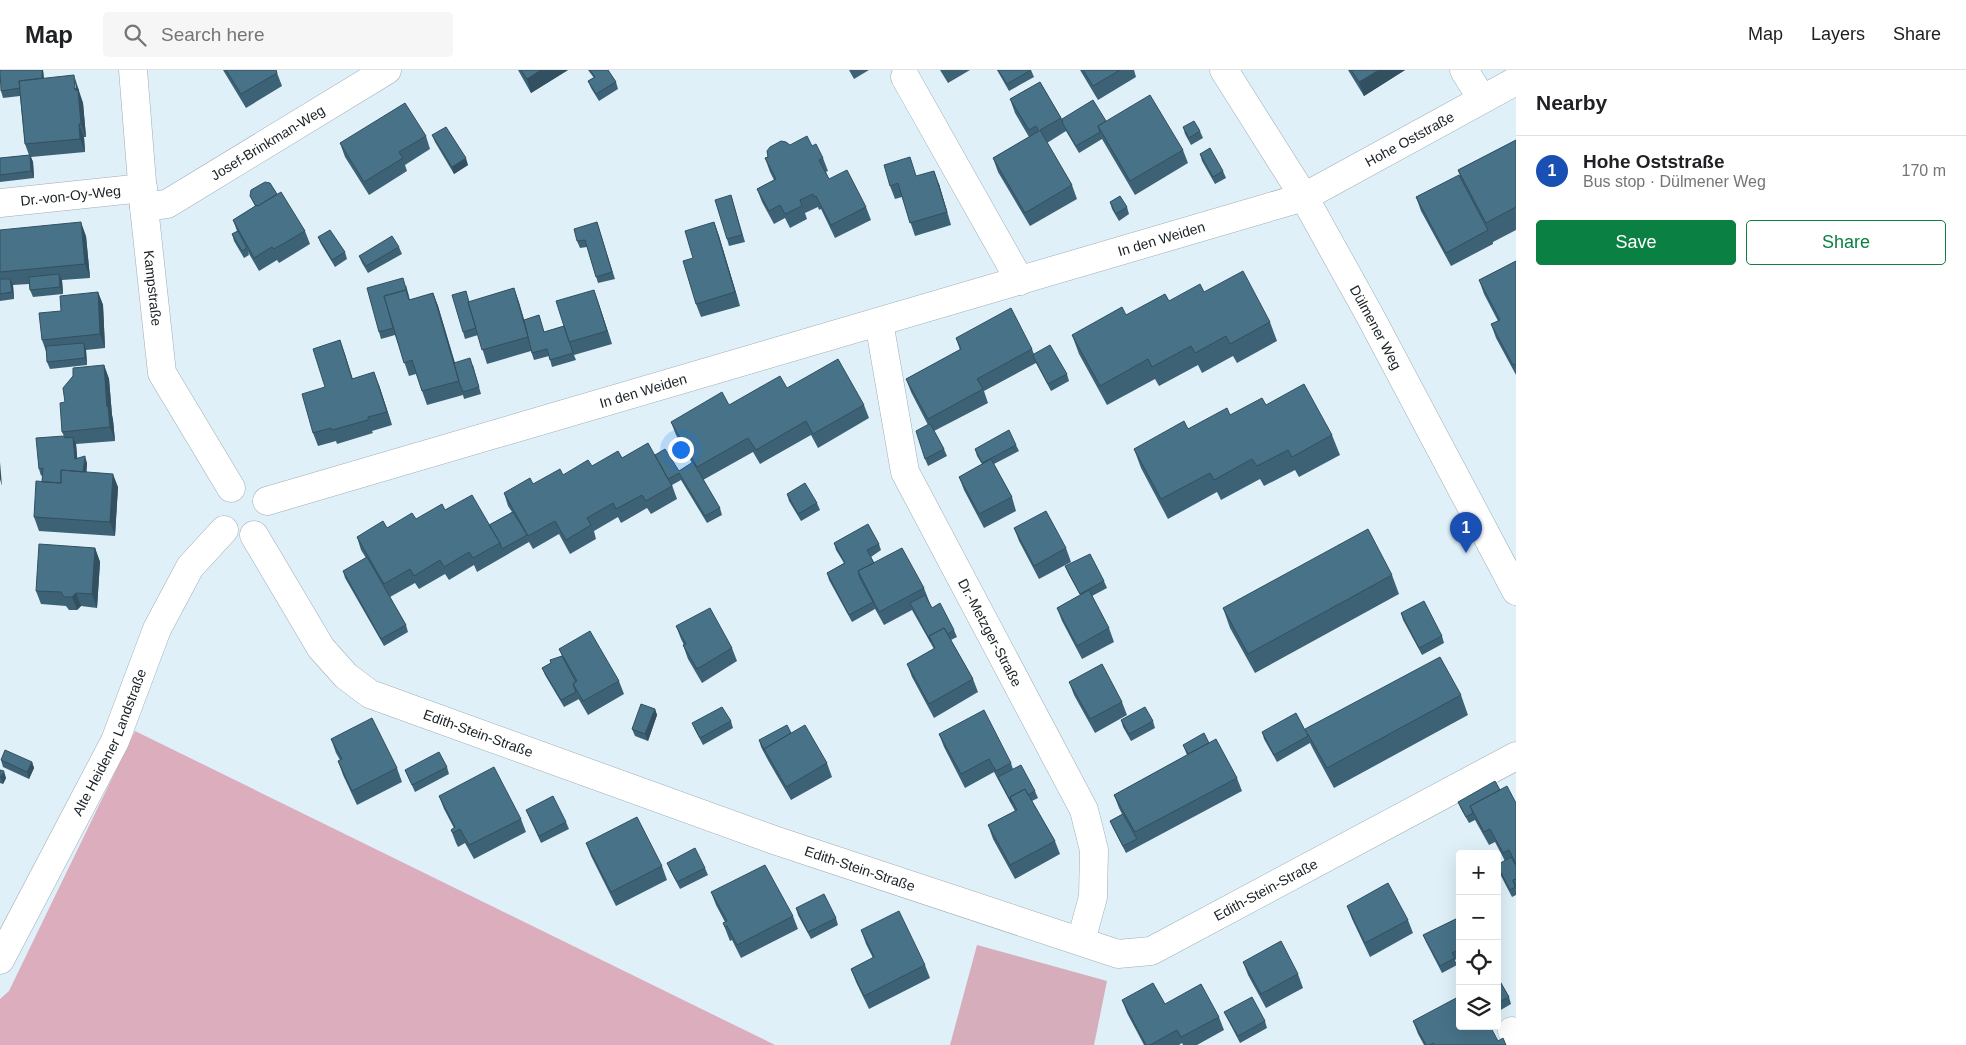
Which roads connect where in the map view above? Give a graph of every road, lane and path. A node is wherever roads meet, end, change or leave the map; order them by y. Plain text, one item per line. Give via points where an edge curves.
1 (133, 70) edge
2 (387, 70) edge
3 (1224, 70) edge
4 (1464, 70) edge
5 (905, 76) dead end
6 (1516, 81) edge
7 (1482, 99) junction
8 (144, 197) junction
9 (1304, 197) junction
10 (0, 203) edge
11 (1020, 281) junction
12 (879, 322) junction
13 (231, 488) junction
14 (267, 501) junction
15 (224, 530) junction
16 (254, 535) junction
17 (1516, 592) edge
18 (1516, 756) edge
19 (1081, 941) junction
20 (0, 960) edge

1 - 8 street, Kampstraße
2 - 8 street, Josef-Brinkman-Weg via 167,204
3 - 9 street, Dülmener Weg
4 - 7 street
5 - 11 street
6 - 7 street, Hohe Oststraße
7 - 9 street, Hohe Oststraße
8 - 10 street, Dr.-von-Oy-Weg
8 - 13 street, Kampstraße via 162,373
9 - 11 street, In den Weiden
9 - 17 street, Dülmener Weg
11 - 12 street, In den Weiden
12 - 14 street, In den Weiden
12 - 19 street, Dr.-Metzger-Straße via 905,472 1084,810 1094,850 1093,897
13 - 14 street via 239,485 256,488
13 - 15 street via 224,492 217,507 216,515
14 - 16 street via 269,517
15 - 16 street via 238,537
15 - 20 street, Alte Heidener Landstraße via 190,567 157,629 115,741
16 - 19 street, Edith-Stein-Straße via 320,648 346,676 370,694 774,840
18 - 19 street, Edith-Stein-Straße via 1151,950 1118,954

